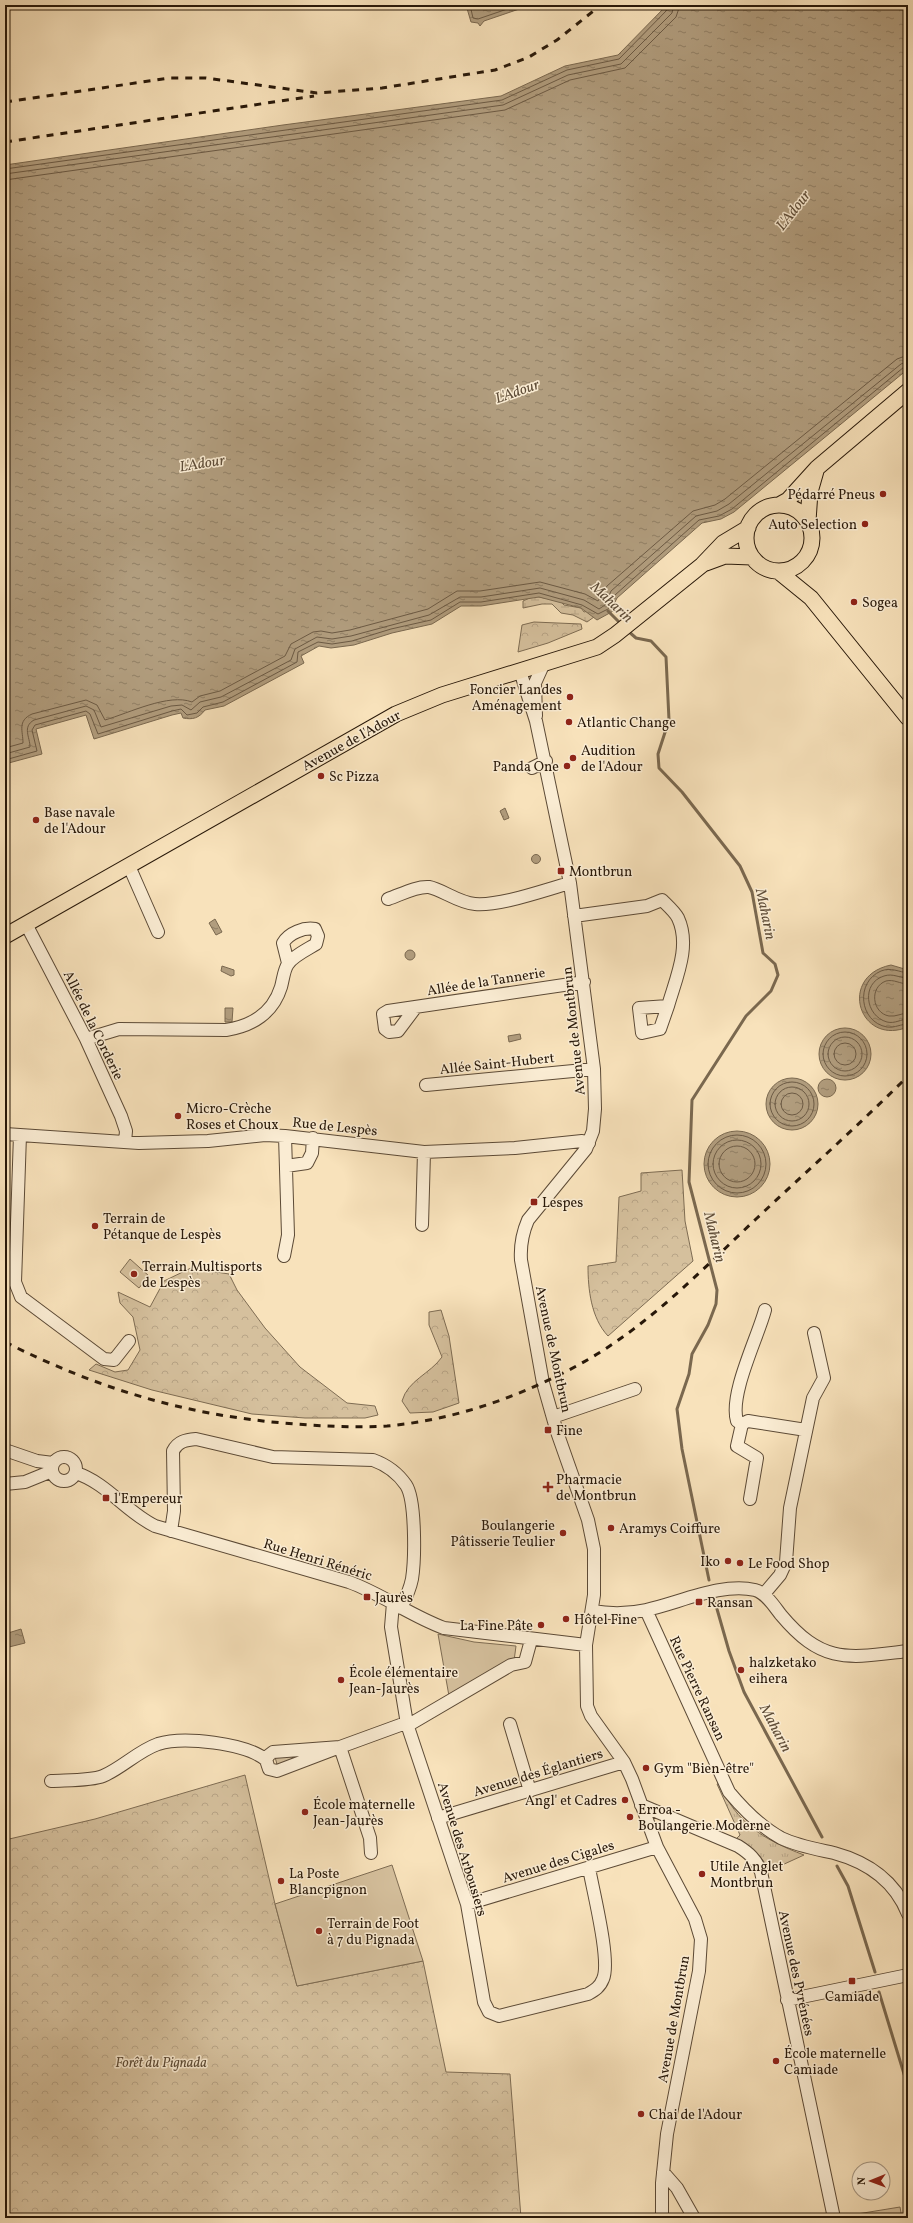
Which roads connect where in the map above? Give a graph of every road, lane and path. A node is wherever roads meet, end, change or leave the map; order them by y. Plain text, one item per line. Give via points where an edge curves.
1 (907, 393) edge
2 (817, 468) junction
3 (779, 505) junction
4 (808, 521) junction
5 (748, 528) junction
6 (752, 557) junction
7 (803, 562) junction
8 (702, 565) junction
9 (780, 572) junction
10 (811, 598) junction
11 (544, 663) junction
12 (520, 671) junction
13 (907, 716) edge
14 (536, 721) junction
15 (546, 762) junction
16 (532, 768) dead end
17 (129, 866) junction
18 (570, 883) junction
19 (388, 900) dead end
20 (574, 916) junction
21 (26, 924) junction
22 (158, 932) dead end
23 (5, 936) edge
24 (288, 963) dead end
25 (584, 982) junction
26 (668, 1006) dead end
27 (416, 1007) dead end
28 (86, 1039) junction
29 (594, 1069) junction
30 (426, 1085) dead end
31 (5, 1134) edge
32 (20, 1135) junction
33 (286, 1136) junction
34 (313, 1138) junction
35 (125, 1142) junction
36 (589, 1143) junction
37 (424, 1152) junction
38 (286, 1166) junction
39 (422, 1225) dead end
40 (284, 1256) dead end
41 (765, 1310) dead end
42 (814, 1333) dead end
43 (129, 1341) dead end
44 (635, 1389) dead end
45 (552, 1416) junction
46 (742, 1424) junction
47 (806, 1430) junction
48 (5, 1450) edge
49 (52, 1467) junction
50 (76, 1473) junction
51 (5, 1484) edge
52 (750, 1499) dead end
53 (171, 1531) junction
54 (764, 1594) junction
55 (397, 1605) junction
56 (646, 1610) junction
57 (592, 1612) junction
58 (531, 1640) junction
59 (586, 1645) junction
60 (908, 1651) edge
61 (407, 1724) junction
62 (510, 1724) dead end
63 (340, 1747) junction
64 (266, 1760) junction
65 (624, 1762) junction
66 (51, 1781) dead end
67 (530, 1791) junction
68 (641, 1805) junction
69 (438, 1818) junction
70 (658, 1847) junction
71 (371, 1853) dead end
72 (589, 1868) junction
73 (467, 1904) junction
74 (908, 1914) edge
75 (908, 1975) edge
76 (787, 2000) junction
77 (662, 2172) junction
78 (662, 2218) edge
79 (694, 2218) edge
80 (834, 2218) edge

1 - 2 main road
2 - 3 main road via 788,500
2 - 4 main road via 810,492
3 - 4 main road via 796,509
3 - 5 main road via 770,506 758,513
4 - 7 main road via 812,529 812,542
5 - 6 main road via 747,543
5 - 8 main road, Avenue de l'Adour via 723,543
6 - 8 main road, Avenue de l'Adour via 725,556
6 - 9 main road via 764,568
7 - 9 main road
7 - 10 main road
8 - 11 main road, Avenue de l'Adour via 597,647
9 - 10 main road
10 - 13 main road
11 - 12 main road, Avenue de l'Adour
11 - 14 street via 535,683
12 - 14 street, Avenue de Montbrun
12 - 17 main road, Avenue de l'Adour via 442,695 396,714
14 - 15 street, Avenue de Montbrun
15 - 16 street
15 - 18 street, Avenue de Montbrun
17 - 21 main road, Avenue de l'Adour
17 - 22 street
18 - 19 street via 482,904 451,898 429,887
18 - 20 street, Avenue de Montbrun
20 - 25 street, Avenue de Montbrun
20 - 26 street via 647,906 662,900 678,917 684,947
21 - 23 main road, Avenue de l'Adour
21 - 28 street, Allée de la Corderie
24 - 28 street via 281,990 271,1007 258,1020 243,1027 226,1030 119,1029
25 - 27 street, Allée de la Tannerie
25 - 29 street, Avenue de Montbrun
28 - 35 street, Allée de la Corderie via 126,1131
29 - 30 street, Allée Saint-Hubert
29 - 36 street, Avenue de Montbrun via 594,1123
31 - 32 street, Rue de Lespès
32 - 35 street, Rue de Lespès
32 - 43 street via 15,1282 22,1297 104,1359 114,1360
33 - 34 street, Rue de Lespès
33 - 35 street, Rue de Lespès via 265,1135 208,1141
33 - 38 street
34 - 37 street, Rue de Lespès
34 - 38 street via 312,1153 307,1163
36 - 37 street, Rue de Lespès via 582,1141 515,1148
36 - 45 street, Avenue de Montbrun via 528,1220 520,1246 541,1374
37 - 39 street
38 - 40 street via 288,1235
41 - 46 street via 760,1329 748,1355 737,1401 735,1414 737,1421
42 - 47 street via 824,1378 813,1398
44 - 45 street
45 - 57 street, Avenue de Montbrun via 588,1520 594,1549
46 - 47 street via 748,1421
46 - 52 street via 737,1446 757,1458
47 - 54 street via 790,1508 786,1562 780,1575
48 - 49 street
49 - 50 street via 56,1479 63,1482 71,1480
49 - 50 street via 63,1457 71,1459 76,1465
49 - 51 street via 25,1482
50 - 53 street, Rue Henri Rénéric via 100,1484 146,1522
53 - 55 street, Rue Henri Rénéric via 349,1582
53 - 55 street, Avenue des Arbousiers via 174,1511 173,1451 184,1440 196,1439 273,1457 373,1460 388,1465 407,1486 411,1501 414,1554 412,1580
54 - 56 street via 748,1589 723,1589
54 - 60 street via 801,1637 814,1647 830,1654 850,1657
55 - 58 street, Rue Henri Rénéric via 444,1628
55 - 61 street, Avenue des Arbousiers via 391,1627
56 - 57 street via 616,1614
56 - 74 street, Rue Pierre Ransan via 729,1792 740,1805 765,1828 782,1838 867,1866 893,1887
57 - 59 street, Avenue de Montbrun
58 - 59 street, Rue Henri Rénéric
58 - 61 street via 525,1662 511,1665
59 - 65 street, Avenue de Montbrun via 587,1706 591,1716
61 - 63 street
61 - 69 street, Avenue des Arbousiers
62 - 67 street
63 - 64 street via 274,1752
63 - 64 street via 277,1771 269,1769
63 - 71 street via 370,1838
64 - 66 street via 259,1754 211,1742 190,1740 158,1744 102,1777
65 - 67 street, Avenue des Églantiers
65 - 68 street, Avenue de Montbrun
67 - 69 street, Avenue des Églantiers
68 - 70 street, Avenue de Montbrun
68 - 76 street, Avenue des Pyrénées via 738,1846 756,1861 761,1872
69 - 73 street, Avenue des Arbousiers
70 - 72 street, Avenue des Cigales
70 - 77 street, Avenue de Montbrun via 695,1919 701,1948
72 - 73 street, Avenue des Cigales
72 - 73 street, Avenue des Arbousiers via 605,1962 603,1979 597,1989 588,1994 499,2016 489,2012 484,2002
75 - 76 street
76 - 80 street, Avenue des Pyrénées
77 - 78 street, Avenue de Montbrun
77 - 79 street via 677,2188

